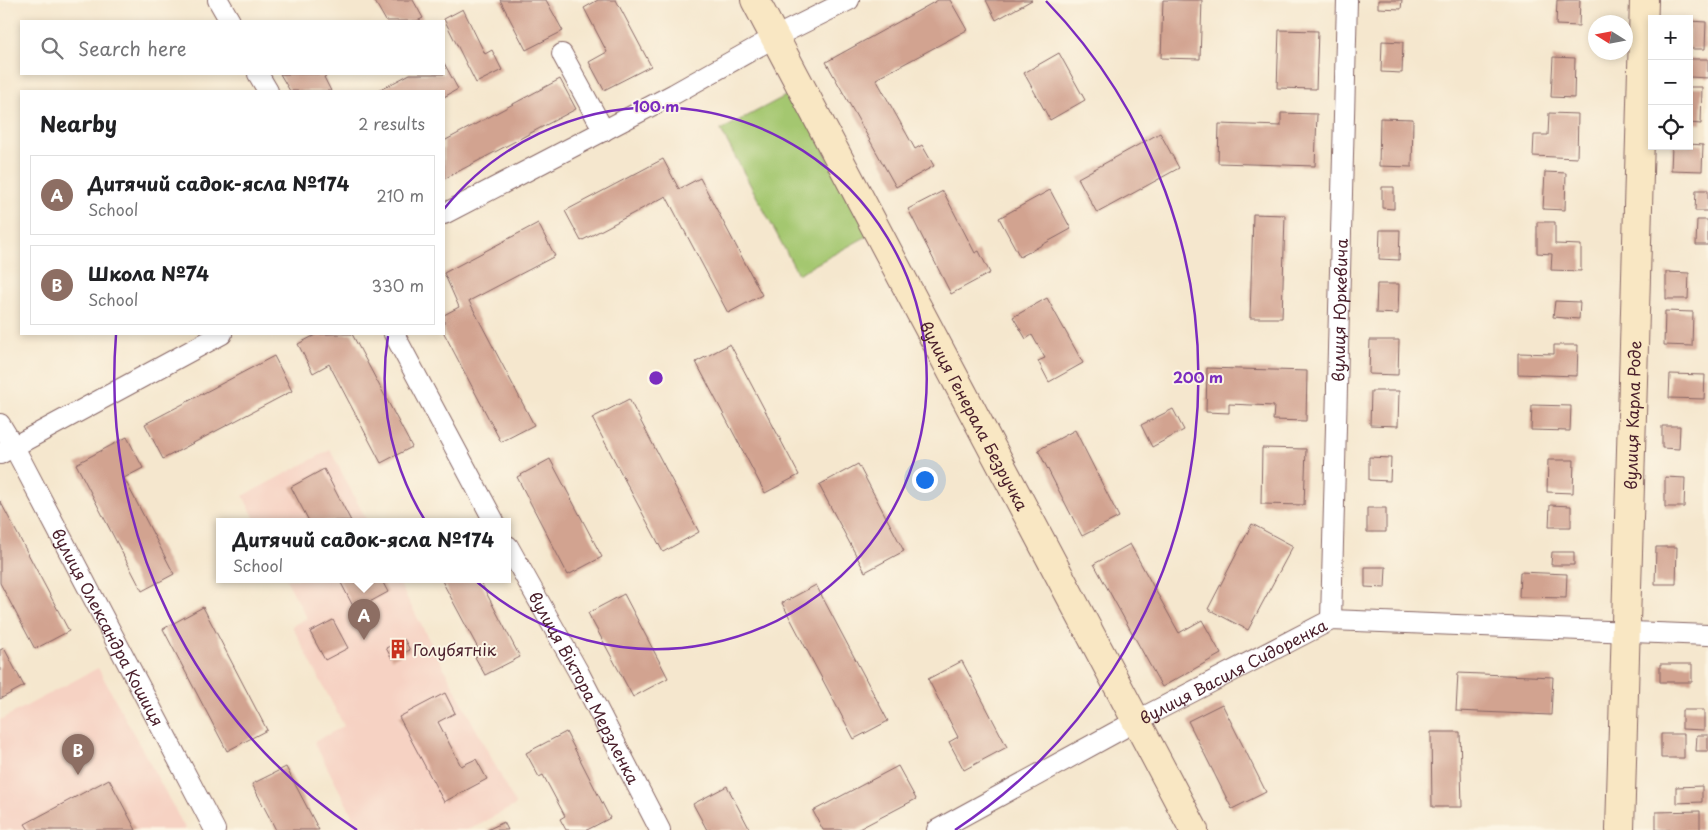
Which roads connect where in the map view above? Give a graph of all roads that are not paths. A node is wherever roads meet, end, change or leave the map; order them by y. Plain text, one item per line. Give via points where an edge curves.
1 (218, 0) edge
2 (755, 0) edge
3 (849, 0) edge
4 (1346, 0) edge
5 (1644, 0) edge
6 (229, 20) edge
7 (775, 37) junction
8 (562, 54) dead end
9 (259, 75) edge
10 (267, 90) edge
11 (604, 131) junction
12 (445, 213) edge
13 (220, 335) edge
14 (395, 335) edge
15 (0, 424) edge
16 (7, 450) edge
17 (492, 518) edge
18 (511, 551) edge
19 (1331, 620) junction
20 (1626, 632) junction
21 (1708, 635) edge
22 (1136, 721) junction
23 (215, 830) edge
24 (660, 830) edge
25 (936, 830) edge
26 (1194, 830) edge
27 (1620, 830) edge

1 - 6 street
2 - 7 street, вулиця Генерала Безручка
3 - 7 street
4 - 19 street, вулиця Юркевича
5 - 20 street, вулиця Карла Роде
7 - 11 street
7 - 22 street, вулиця Генерала Безручка
8 - 11 street
9 - 10 street
11 - 12 street
13 - 16 street
14 - 17 street
15 - 16 street, вулиця Олександра Кошиця
16 - 23 street, вулиця Олександра Кошиця
18 - 24 street, вулиця Віктора Мерзленка via 579,673
19 - 20 street, вулиця Василя Сидоренка
19 - 22 street, вулиця Василя Сидоренка
20 - 21 street, вулиця Василя Сидоренка
20 - 27 street, вулиця Карла Роде
22 - 25 street, вулиця Василя Сидоренка
22 - 26 street, вулиця Генерала Безручка

